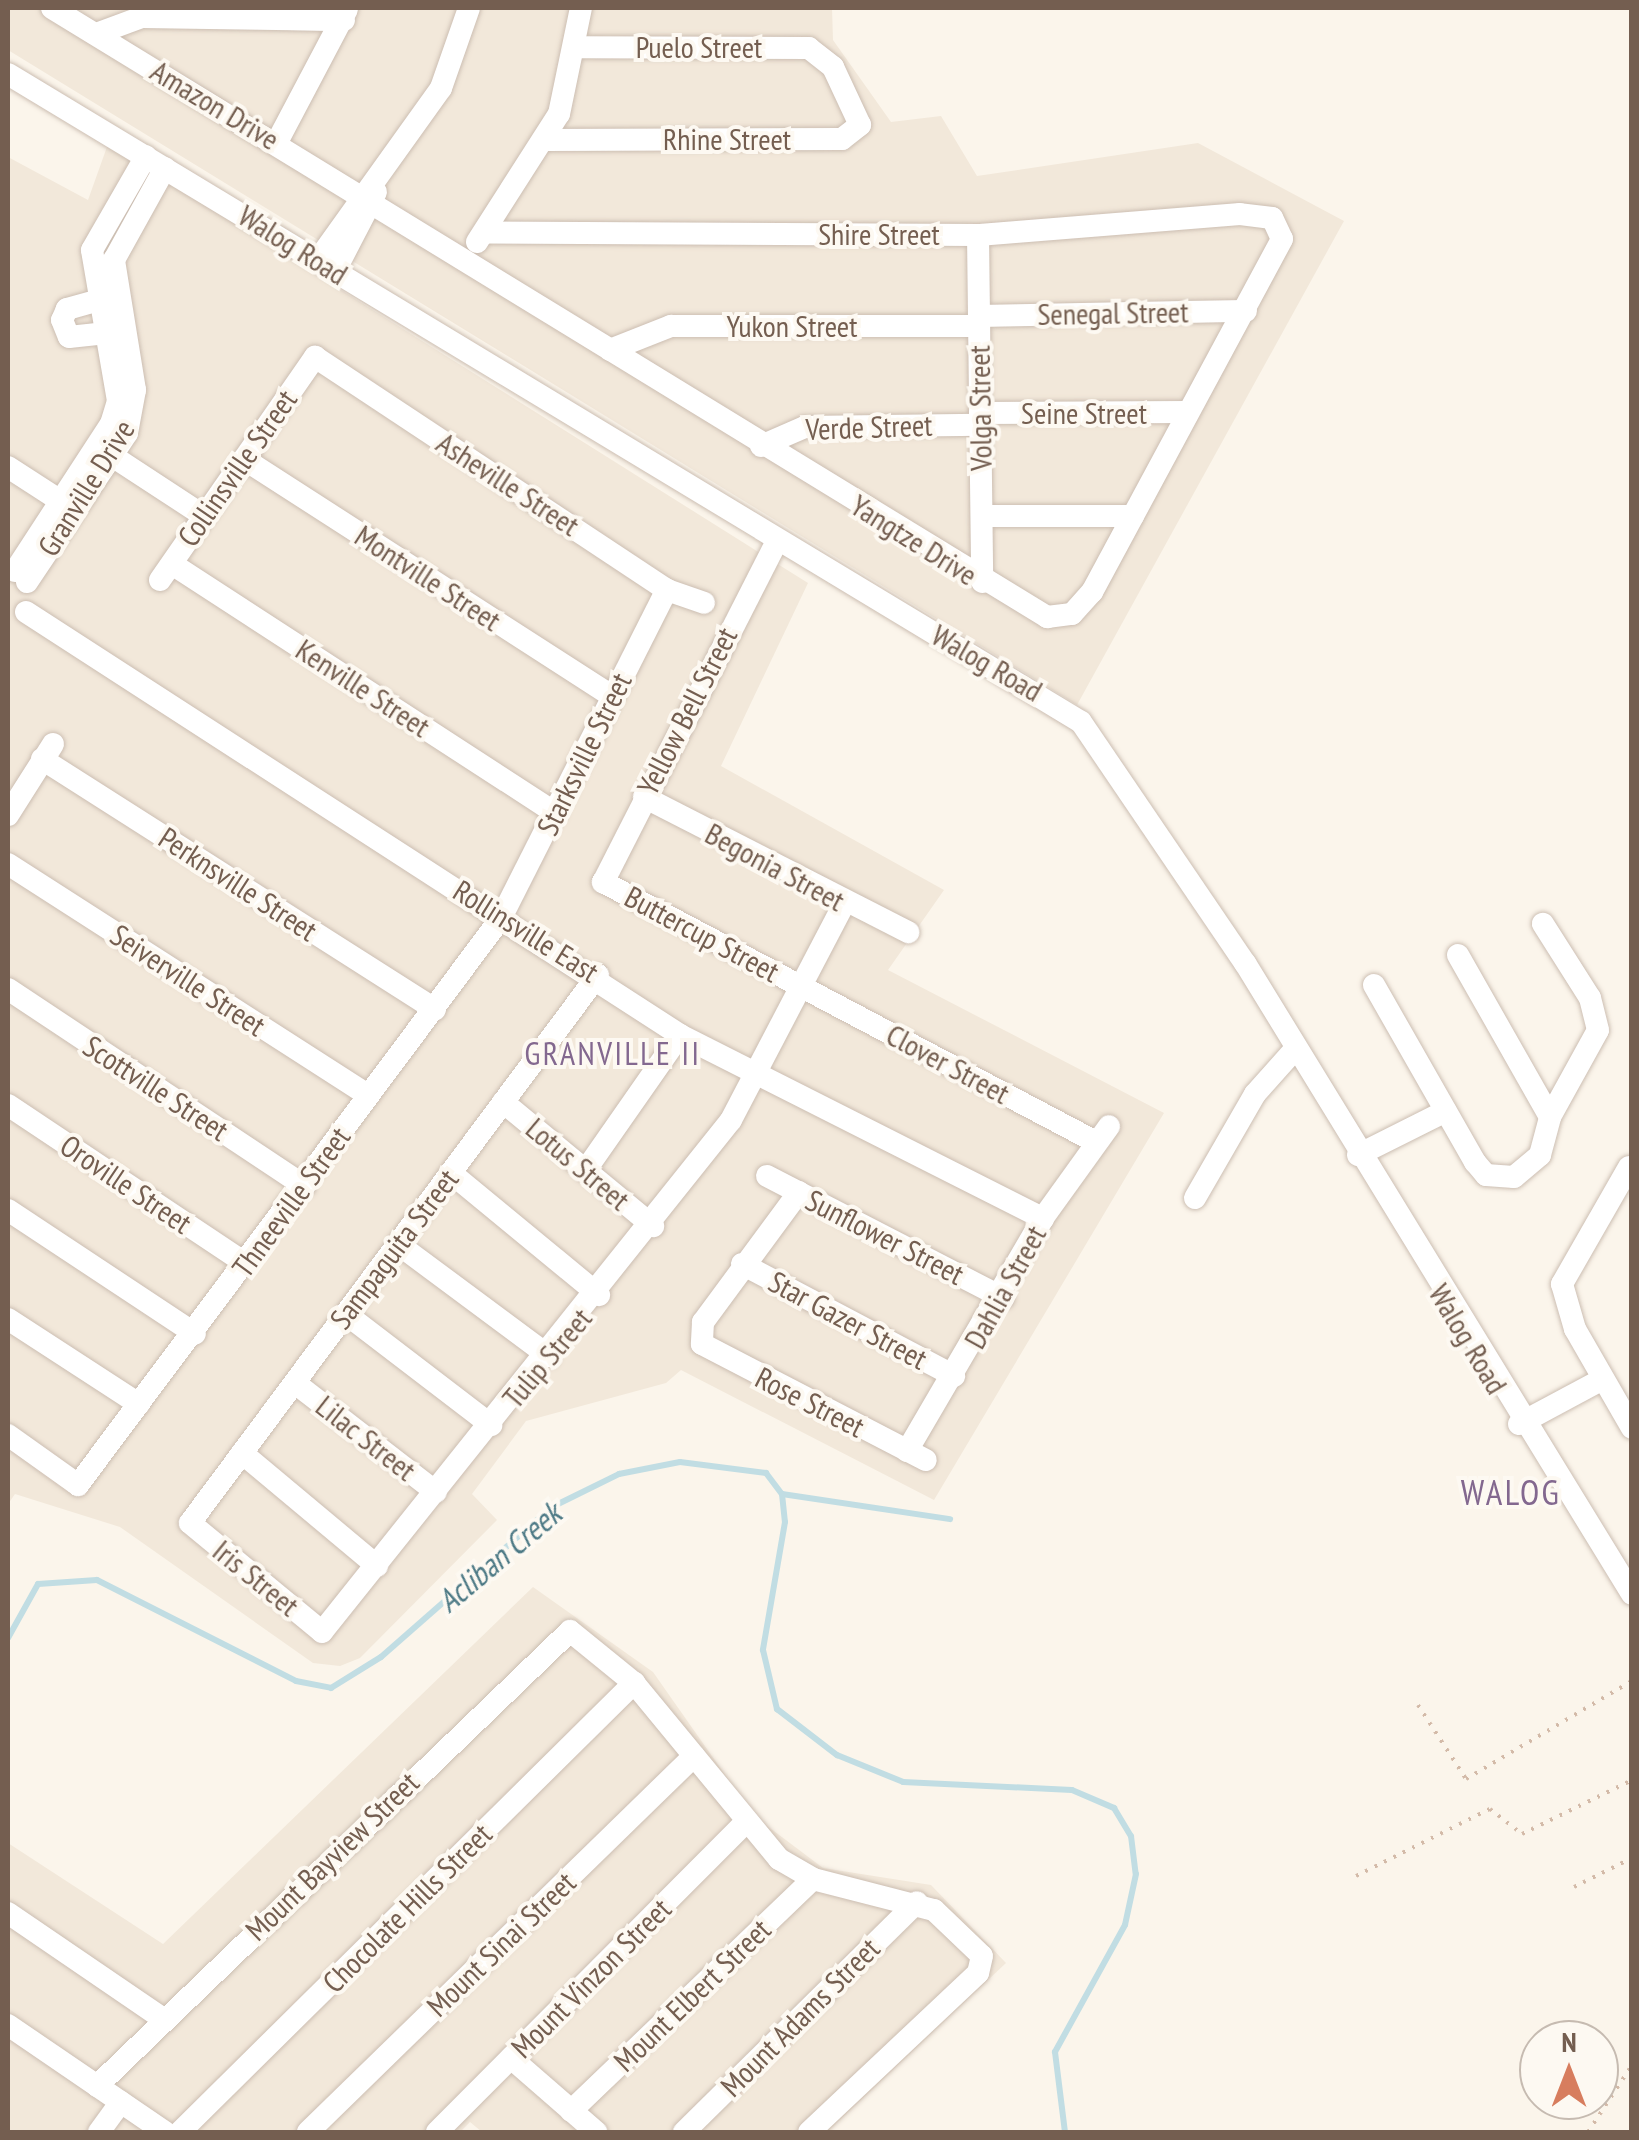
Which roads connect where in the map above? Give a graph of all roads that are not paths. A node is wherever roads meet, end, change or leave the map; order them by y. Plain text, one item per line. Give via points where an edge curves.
1 (52, 8) edge
2 (469, 8) edge
3 (581, 8) edge
4 (346, 14) edge
5 (96, 34) junction
6 (578, 47) junction
7 (8, 74) edge
8 (844, 87) joint
9 (545, 140) junction
10 (276, 142) junction
11 (156, 162) junction
12 (372, 195) junction
13 (1272, 218) joint
14 (484, 232) junction
15 (978, 234) junction
16 (466, 259) junction
17 (326, 265) junction
18 (105, 299) junction
19 (1246, 311) junction
20 (979, 321) junction
21 (111, 333) junction
22 (610, 350) junction
23 (315, 357) joint
24 (1188, 412) junction
25 (980, 419) junction
26 (761, 446) junction
27 (105, 451) junction
28 (244, 459) junction
29 (8, 467) edge
30 (62, 502) junction
31 (204, 516) junction
32 (982, 516) junction
33 (1132, 516) junction
34 (776, 543) junction
35 (166, 572) joint
36 (16, 574) edge
37 (982, 582) junction
38 (667, 590) junction
39 (704, 603) dead end
40 (17, 619) edge
41 (612, 696) junction
42 (644, 798) junction
43 (555, 813) junction
44 (8, 815) edge
45 (8, 864) edge
46 (603, 882) joint
47 (844, 904) junction
48 (502, 918) junction
49 (1543, 924) dead end
50 (908, 932) dead end
51 (1458, 955) dead end
52 (598, 975) junction
53 (1374, 984) dead end
54 (802, 987) junction
55 (8, 990) edge
56 (434, 1009) junction
57 (680, 1035) junction
58 (1296, 1048) junction
59 (757, 1073) junction
60 (368, 1095) junction
61 (502, 1102) junction
62 (8, 1105) edge
63 (1446, 1112) junction
64 (1550, 1117) junction
65 (1102, 1134) joint
66 (1358, 1155) junction
67 (1629, 1167) dead end
68 (584, 1171) junction
69 (450, 1173) junction
70 (767, 1176) dead end
71 (304, 1186) junction
72 (798, 1192) junction
73 (1195, 1198) dead end
74 (8, 1210) edge
75 (1043, 1218) junction
76 (653, 1226) junction
77 (398, 1244) junction
78 (246, 1264) junction
79 (742, 1264) junction
80 (599, 1295) junction
81 (1003, 1298) junction
82 (346, 1314) junction
83 (8, 1319) edge
84 (194, 1334) junction
85 (549, 1356) junction
86 (954, 1376) junction
87 (1602, 1380) junction
88 (295, 1383) junction
89 (139, 1404) junction
90 (1520, 1424) junction
91 (491, 1425) junction
92 (1632, 1428) edge
93 (8, 1436) edge
94 (242, 1453) junction
95 (917, 1456) joint
96 (436, 1492) junction
97 (190, 1524) joint
98 (377, 1566) junction
99 (1632, 1594) edge
100 (322, 1632) joint
101 (634, 1683) junction
102 (694, 1756) junction
103 (744, 1824) junction
104 (813, 1879) junction
105 (917, 1902) junction
106 (8, 1913) edge
107 (166, 2020) junction
108 (8, 2025) edge
109 (511, 2058) junction
110 (97, 2086) junction
111 (121, 2102) junction
112 (571, 2111) junction
113 (100, 2132) edge
114 (165, 2132) edge
115 (180, 2132) edge
116 (308, 2132) edge
117 (437, 2132) edge
118 (596, 2132) edge
119 (684, 2132) edge
120 (809, 2132) edge

1 - 5 street, Amazon Drive
2 - 12 street via 441,88
3 - 6 street
4 - 5 street via 142,17
4 - 10 street
5 - 10 street, Amazon Drive
6 - 8 street, Puelo Street via 820,52
6 - 9 street
7 - 11 street, Walog Road
8 - 9 street, Rhine Street via 859,116 851,138
9 - 14 street
10 - 12 street, Amazon Drive
11 - 17 street, Walog Road
11 - 18 street, Granville Drive via 114,260
12 - 16 street, Yangtze Drive
12 - 17 street
13 - 15 street, Shire Street via 1142,217
13 - 19 street, Yangtze Drive via 1279,250
14 - 15 street, Shire Street
14 - 16 street
15 - 20 street, Volga Street
16 - 22 street, Yangtze Drive
17 - 34 street, Walog Road
18 - 21 street, Granville Drive
18 - 21 street via 67,309 62,320 69,337
19 - 20 street, Senegal Street
19 - 24 street, Yangtze Drive
20 - 22 street, Yukon Street via 672,326
20 - 25 street, Volga Street
21 - 27 street, Granville Drive via 118,401
22 - 26 street, Yangtze Drive
23 - 28 street, Collinsville Street
23 - 38 street, Asheville Street
24 - 25 street, Seine Street
24 - 33 street, Yangtze Drive
25 - 26 street, Verde Street via 821,425
25 - 32 street, Volga Street
26 - 37 street, Yangtze Drive
27 - 30 street, Granville Drive
27 - 31 street
27 - 36 street, Granville Drive
28 - 31 street, Collinsville Street
28 - 41 street, Montville Street
29 - 30 street
30 - 36 street, Granville Drive
31 - 35 street, Collinsville Street
32 - 33 street
32 - 37 street, Volga Street
33 - 37 street, Yangtze Drive via 1072,614 1036,614
34 - 42 street, Yellow Bell Street
34 - 58 street, Walog Road via 1082,722
35 - 43 street, Kenville Street
36 - 40 street
38 - 39 street, Asheville Street
38 - 41 street, Starksville Street
40 - 48 street, Rollinsville East
41 - 43 street, Starksville Street
42 - 46 street, Yellow Bell Street
42 - 47 street, Begonia Street
43 - 48 street, Starksville Street
44 - 56 street, Perknsville Street via 48,752
45 - 60 street, Seiverville Street
46 - 54 street, Buttercup Street
47 - 50 street, Begonia Street
47 - 54 street, Tulip Street
48 - 52 street, Rollinsville East
48 - 56 street, Thneeville Street
49 - 64 street via 1590,998 1598,1030
51 - 64 street
52 - 57 street, Rollinsville East
52 - 61 street, Sampaguita Street
53 - 63 street
54 - 59 street, Tulip Street
54 - 65 street, Clover Street
55 - 71 street, Scottville Street
56 - 60 street, Thneeville Street
57 - 59 street, Rollinsville East
57 - 68 street
58 - 66 street, Walog Road
58 - 73 street via 1255,1094
59 - 75 street, Rollinsville East
59 - 76 street, Tulip Street
60 - 71 street, Thneeville Street
61 - 68 street, Lotus Street
61 - 69 street, Sampaguita Street
62 - 78 street, Oroville Street
63 - 64 street via 1475,1162 1498,1179 1531,1168
63 - 66 street
65 - 75 street, Dahlia Street
66 - 90 street, Walog Road
67 - 87 street via 1562,1284
68 - 76 street, Lotus Street
69 - 77 street, Sampaguita Street
69 - 80 street
70 - 72 street, Sunflower Street
71 - 78 street, Thneeville Street
72 - 79 street
72 - 81 street, Sunflower Street
74 - 84 street
75 - 81 street, Dahlia Street
76 - 80 street, Tulip Street
77 - 82 street, Sampaguita Street
77 - 85 street
78 - 84 street, Thneeville Street
79 - 86 street, Star Gazer Street
79 - 95 street, Rose Street via 700,1336 708,1350
80 - 85 street, Tulip Street
81 - 86 street, Dahlia Street
82 - 88 street, Sampaguita Street
82 - 91 street
83 - 89 street
84 - 89 street, Thneeville Street
85 - 91 street, Tulip Street
86 - 95 street, Dahlia Street
87 - 90 street
87 - 92 street
88 - 94 street, Sampaguita Street
88 - 96 street, Lilac Street
89 - 93 street, Thneeville Street via 78,1485
90 - 99 street, Walog Road
91 - 96 street, Tulip Street
94 - 97 street, Sampaguita Street
94 - 98 street
96 - 98 street, Tulip Street
97 - 100 street, Iris Street
98 - 100 street, Tulip Street
101 - 102 street
101 - 107 street, Mount Bayview Street via 570,1631
101 - 115 street, Chocolate Hills Street
102 - 103 street
102 - 116 street, Mount Sinai Street
103 - 104 street
103 - 109 street, Mount Vinzon Street
104 - 105 street
104 - 112 street, Mount Elbert Street
105 - 119 street, Mount Adams Street
105 - 120 street via 955,1927 983,1962
106 - 107 street
107 - 110 street, Mount Bayview Street
108 - 110 street
109 - 112 street
109 - 117 street, Mount Vinzon Street
110 - 111 street
111 - 113 street
111 - 114 street
112 - 118 street

